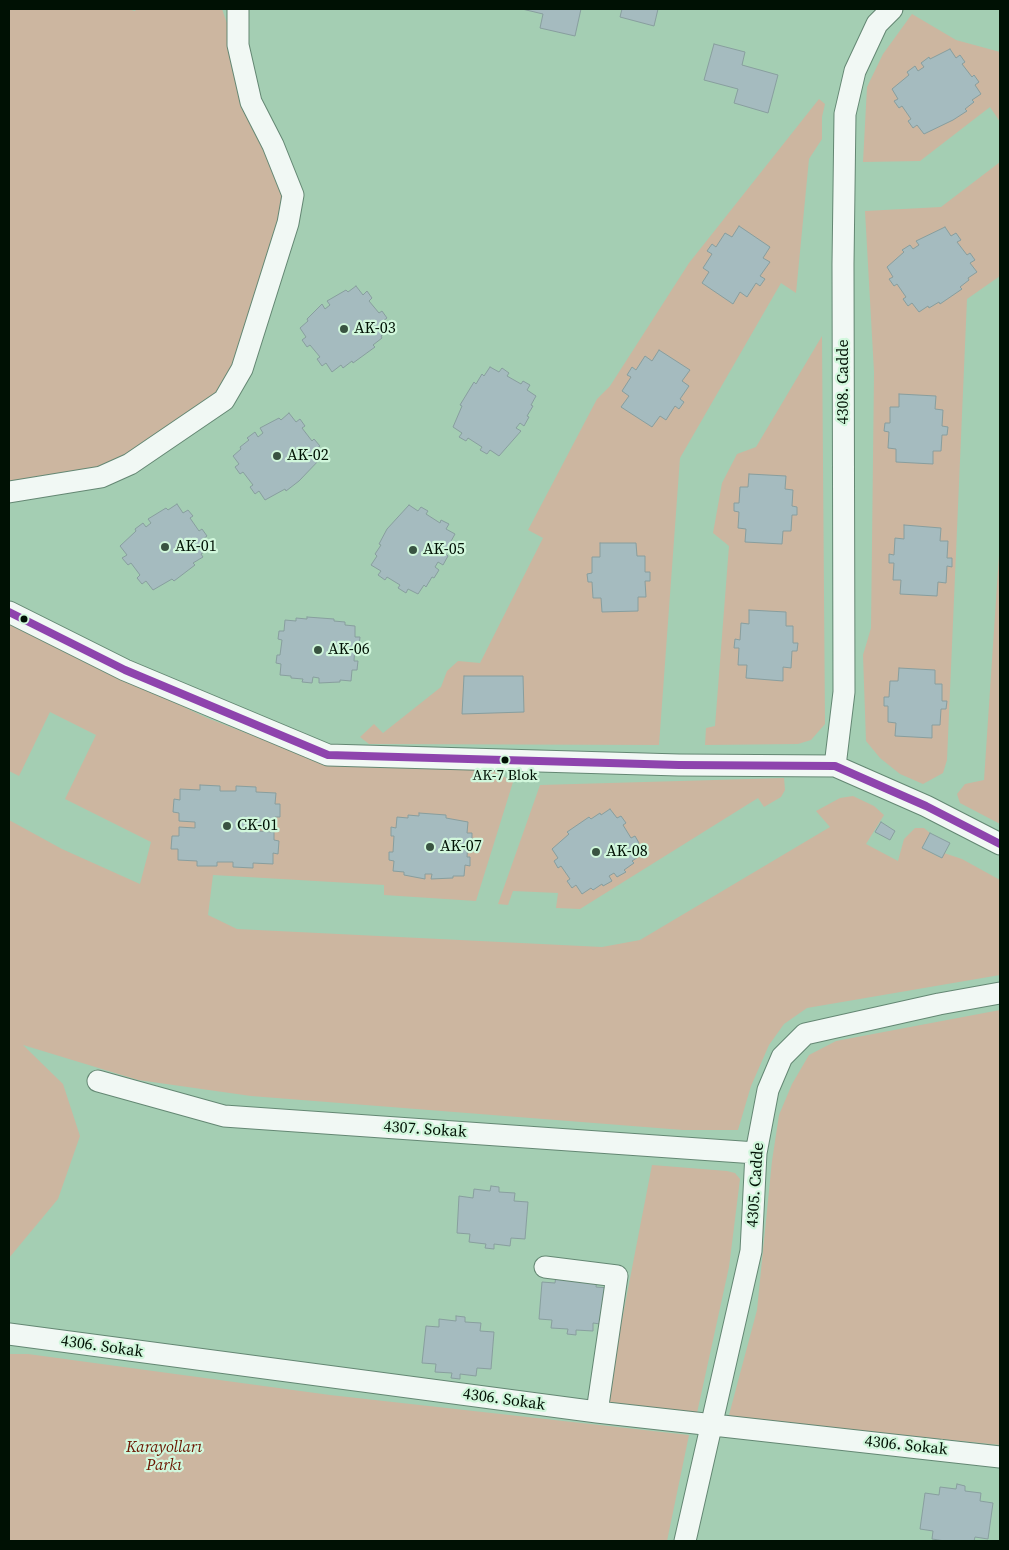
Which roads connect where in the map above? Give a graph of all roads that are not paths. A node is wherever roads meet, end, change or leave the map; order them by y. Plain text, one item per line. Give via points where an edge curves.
1 (238, 9) edge
2 (892, 9) edge
3 (9, 492) edge
4 (9, 612) edge
5 (835, 766) junction
6 (1000, 844) edge
7 (1000, 993) edge
8 (98, 1081) dead end
9 (756, 1153) junction
10 (545, 1268) dead end
11 (9, 1334) edge
12 (597, 1412) junction
13 (711, 1425) junction
14 (1000, 1457) edge
15 (685, 1541) edge

1 - 3 street via 238,45 251,102 293,194 288,223 242,369 224,400 130,464 101,477
2 - 5 street, 4308. Cadde via 877,24 855,71 846,114 844,692
4 - 5 street via 125,670 328,755
5 - 6 street via 926,806
7 - 9 street, 4305. Cadde via 805,1034 782,1057 768,1090
8 - 9 street, 4307. Sokak via 224,1116
9 - 13 street, 4305. Cadde via 751,1251
10 - 12 street via 617,1276
11 - 12 street, 4306. Sokak
12 - 13 street, 4306. Sokak
13 - 14 street, 4306. Sokak
13 - 15 street, 4305. Cadde

